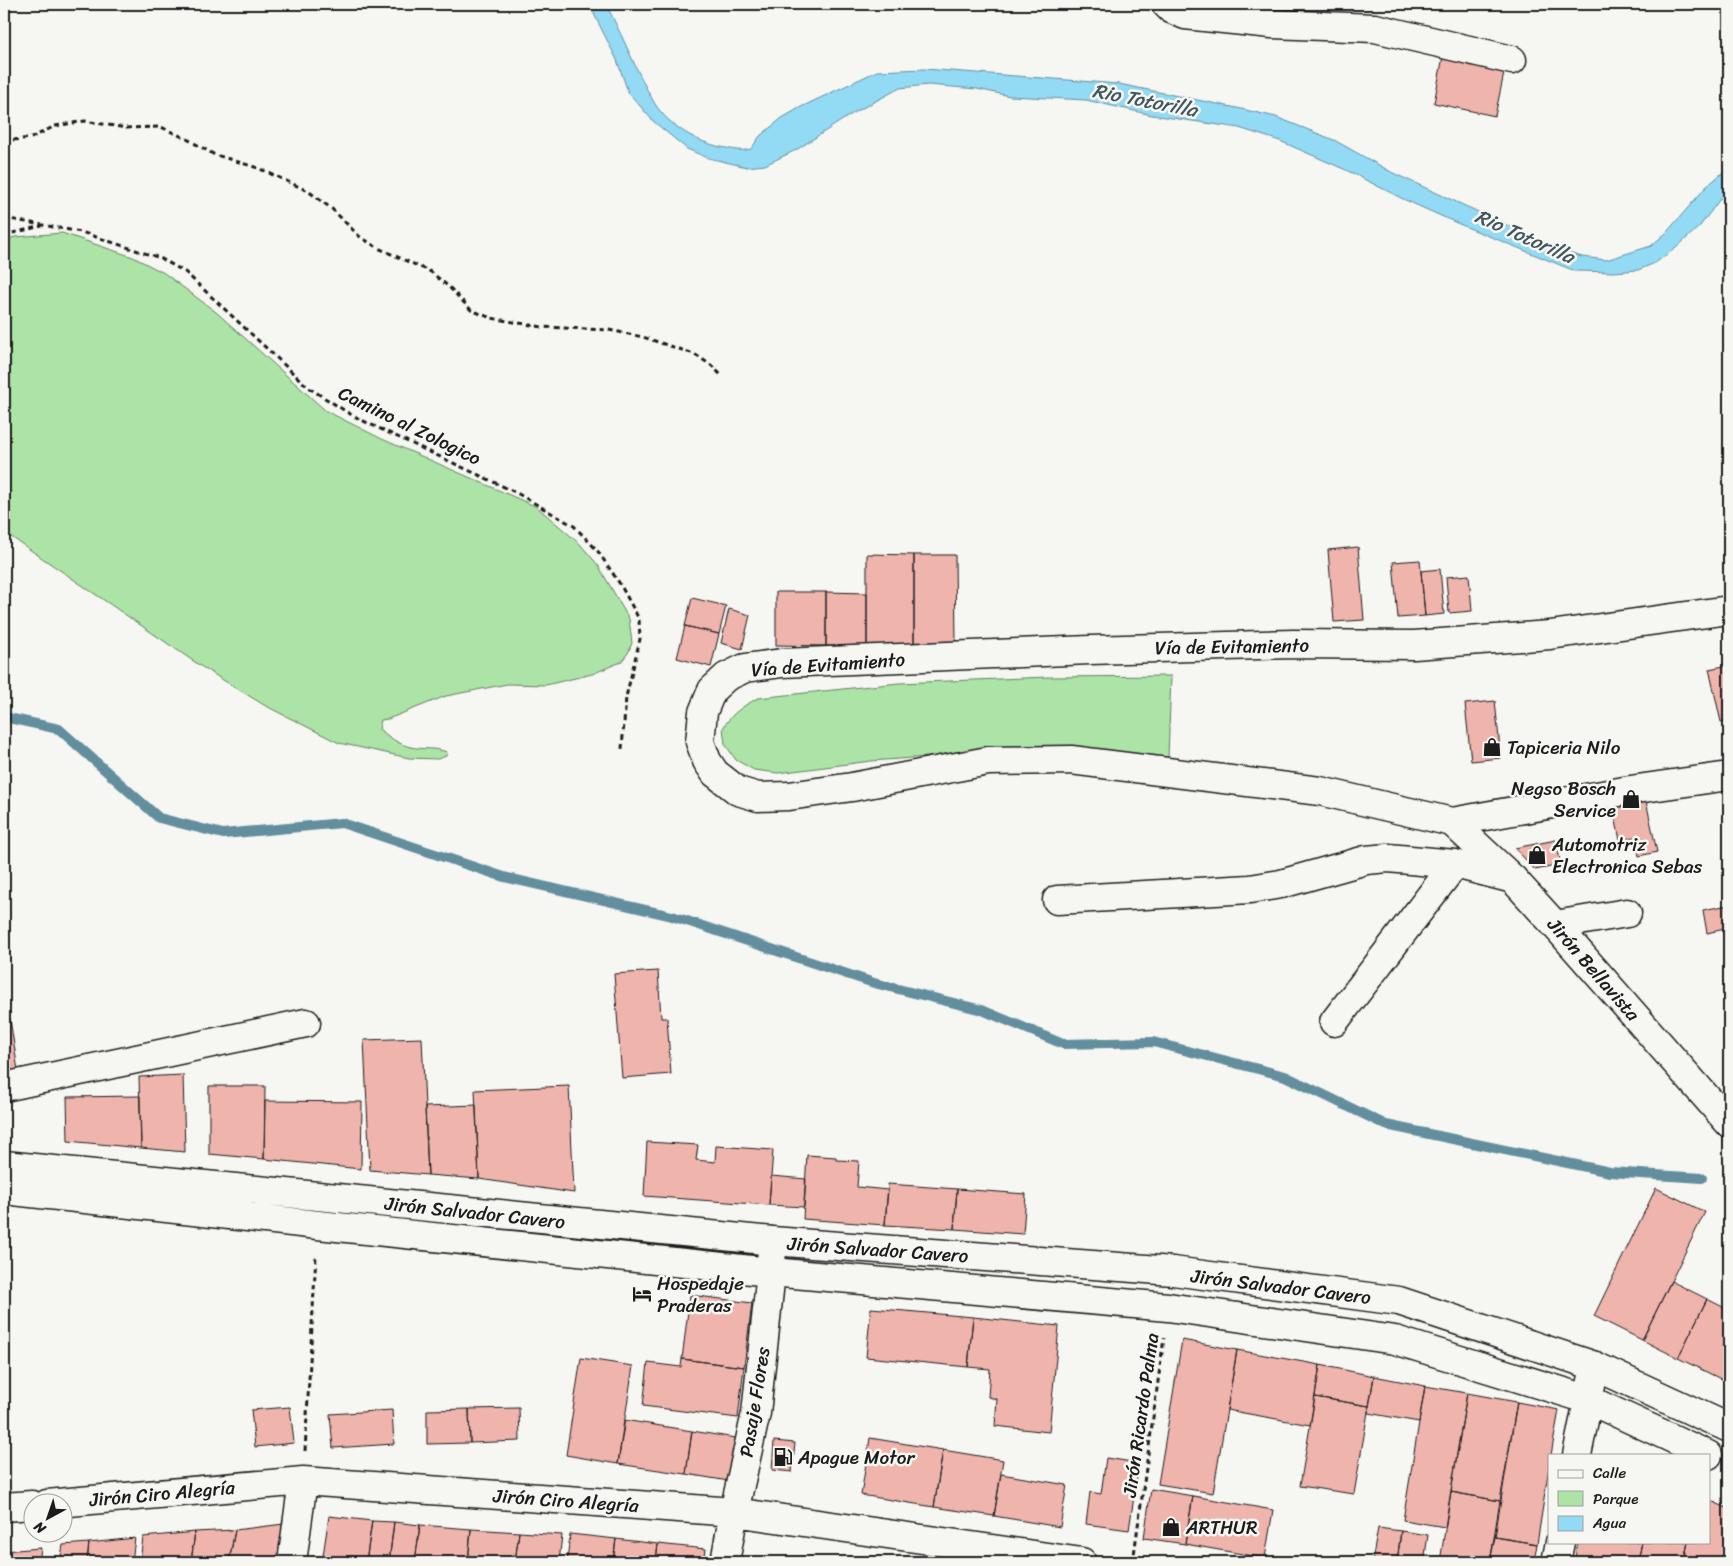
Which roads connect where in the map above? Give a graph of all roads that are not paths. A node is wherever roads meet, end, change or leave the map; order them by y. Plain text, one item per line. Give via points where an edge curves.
1 (1166, 4) edge
2 (1512, 60) dead end
3 (1729, 610) edge
4 (1729, 776) edge
5 (1452, 822) junction
6 (1456, 864) junction
7 (1513, 879) junction
8 (1057, 900) dead end
9 (1626, 913) dead end
10 (1555, 925) junction
11 (1334, 1022) dead end
12 (306, 1023) dead end
13 (4, 1087) edge
14 (1729, 1123) edge
15 (4, 1165) edge
16 (4, 1190) edge
17 (412, 1205) junction
18 (408, 1235) junction
19 (772, 1241) junction
20 (771, 1272) junction
21 (1595, 1366) junction
22 (1587, 1399) junction
23 (1729, 1428) edge
24 (1577, 1454) edge
25 (1707, 1454) edge
26 (1710, 1456) edge
27 (1729, 1465) edge
28 (303, 1481) junction
29 (72, 1502) edge
30 (22, 1506) edge
31 (4, 1507) edge
32 (734, 1512) junction
33 (1560, 1544) edge
34 (292, 1562) edge
35 (725, 1562) edge
36 (1082, 1562) edge
37 (1556, 1562) edge

1 - 2 main road via 1186,15 1272,24 1375,28
3 - 5 main road, Vía de Evitamiento via 1550,635 1414,645 1293,644 782,663 745,668 726,677 712,690 703,712 700,742 707,761 715,773 738,791 758,797 852,787 988,761 1071,760 1320,791
4 - 5 main road
5 - 7 main road, Jirón Bellavista
6 - 7 main road
6 - 8 main road via 1388,858 1366,860 1281,884 1250,889
6 - 11 main road
7 - 10 main road, Jirón Bellavista
9 - 10 main road
10 - 14 main road, Jirón Bellavista
12 - 13 main road
15 - 17 main road, Jirón Salvador Cavero
16 - 18 main road, Jirón Salvador Cavero
17 - 18 main road
17 - 19 main road, Jirón Salvador Cavero
18 - 20 main road, Jirón Salvador Cavero
19 - 20 main road, Pasaje Flores
19 - 21 main road, Jirón Salvador Cavero via 1173,1272 1399,1301
20 - 22 main road, Jirón Salvador Cavero via 1168,1307 1395,1340
20 - 32 main road, Pasaje Flores via 756,1413
21 - 22 main road
21 - 23 main road, Jirón Salvador Cavero
22 - 24 main road
22 - 25 main road, Jirón Salvador Cavero
26 - 27 main road, Jirón Salvador Cavero
28 - 29 main road, Jirón Ciro Alegría
28 - 32 main road, Jirón Ciro Alegría
28 - 34 main road
30 - 31 main road
32 - 35 main road, Pasaje Flores
32 - 36 main road, Jirón Ciro Alegría
33 - 37 main road

